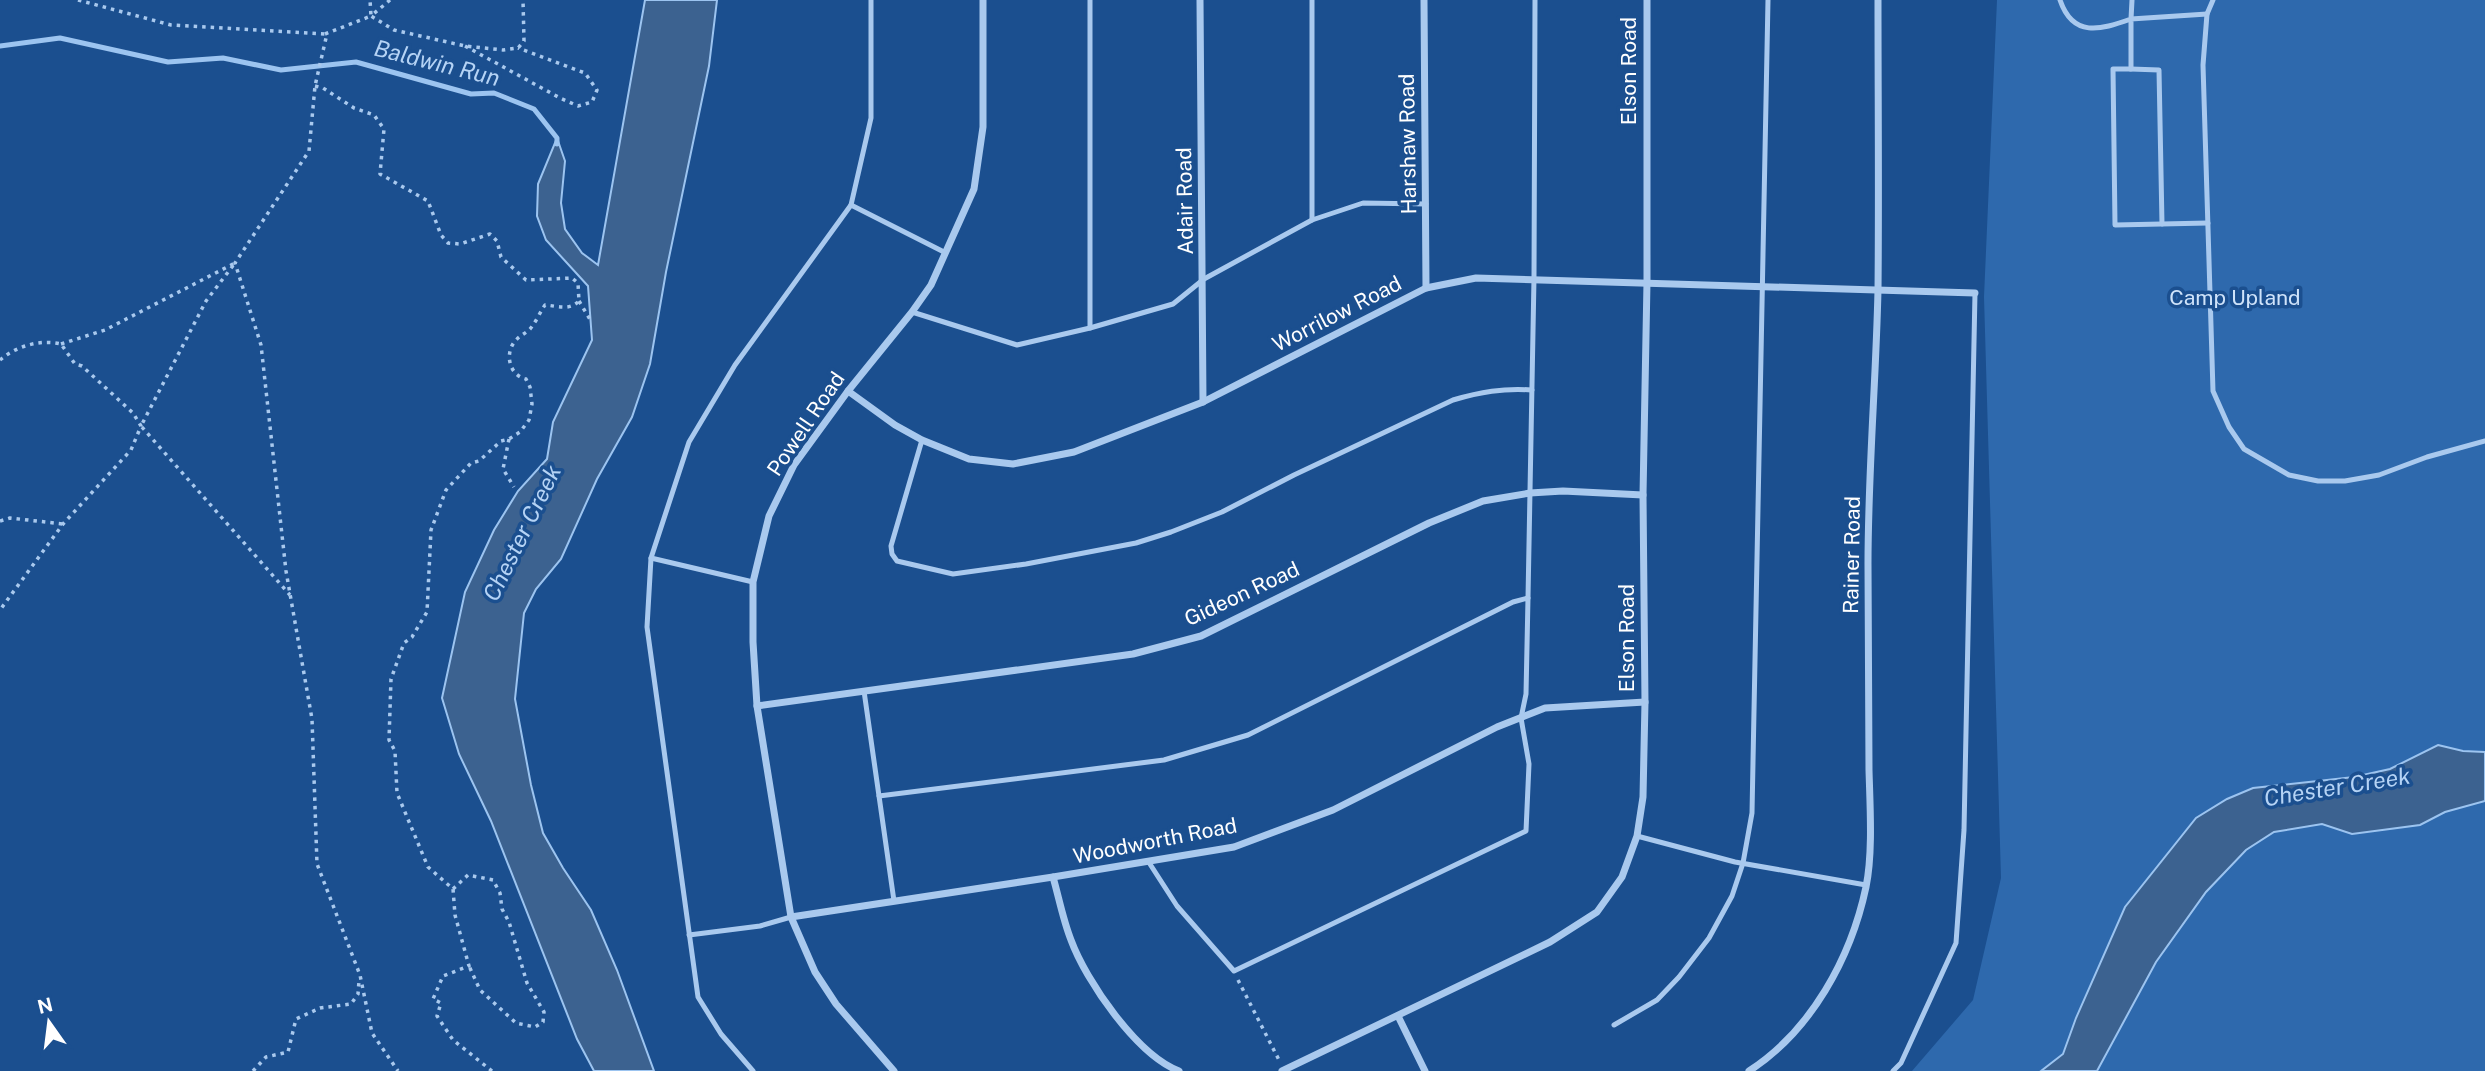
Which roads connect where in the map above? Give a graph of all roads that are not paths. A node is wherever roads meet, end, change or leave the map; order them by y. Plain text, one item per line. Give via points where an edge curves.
1 (871, 0) edge
2 (983, 0) edge
3 (1090, 0) edge
4 (1200, 0) edge
5 (1312, 0) edge
6 (1424, 0) edge
7 (1535, 0) edge
8 (1647, 0) edge
9 (1768, 0) edge
10 (1878, 0) edge
11 (2060, 0) edge
12 (2133, 0) edge
13 (2213, 0) edge
14 (2207, 14) junction
15 (2131, 19) junction
16 (2131, 69) junction
17 (1426, 204) junction
18 (850, 205) junction
19 (1312, 220) junction
20 (2162, 223) junction
21 (2208, 223) junction
22 (944, 252) junction
23 (1534, 278) junction
24 (1203, 279) junction
25 (1647, 282) junction
26 (1764, 286) junction
27 (1426, 288) junction
28 (1878, 291) junction
29 (1975, 293) joint
30 (912, 312) junction
31 (1090, 328) junction
32 (1532, 390) junction
33 (848, 391) junction
34 (1203, 402) junction
35 (922, 440) junction
36 (2485, 441) edge
37 (1530, 493) junction
38 (1643, 495) junction
39 (651, 558) junction
40 (752, 582) junction
41 (1528, 598) junction
42 (864, 691) junction
43 (1645, 702) junction
44 (757, 706) junction
45 (1521, 718) junction
46 (879, 796) junction
47 (1637, 836) junction
48 (1148, 861) junction
49 (1743, 863) junction
50 (1053, 877) junction
51 (1866, 885) junction
52 (894, 901) junction
53 (791, 917) junction
54 (689, 934) junction
55 (1398, 1016) junction
56 (1614, 1025) dead end
57 (753, 1071) edge
58 (894, 1071) edge
59 (1179, 1071) edge
60 (1283, 1071) edge
61 (1425, 1071) edge
62 (1749, 1071) edge
63 (1893, 1071) edge

1 - 18 lane via 871,118
2 - 22 street, Powell Road via 983,127 974,189
3 - 31 lane
4 - 24 street, Adair Road
5 - 19 lane
6 - 17 street, Harshaw Road
7 - 23 lane
8 - 25 street, Elson Road
9 - 26 lane
10 - 28 street, Rainer Road
11 - 15 lane via 2064,13 2078,25 2095,30
12 - 15 lane
13 - 14 lane
14 - 15 lane
14 - 21 lane via 2203,65
15 - 16 lane
16 - 20 lane via 2159,70
16 - 20 lane via 2113,69 2115,225
17 - 19 lane via 1363,203
17 - 27 street, Harshaw Road
18 - 22 lane
18 - 39 lane via 735,365 689,442
19 - 24 lane
20 - 21 lane
21 - 36 lane via 2213,391 2244,449 2289,475 2345,481 2379,475
22 - 30 street, Powell Road via 931,285
23 - 25 street, Worrilow Road
23 - 27 street, Worrilow Road via 1476,278
23 - 32 lane
24 - 31 lane via 1173,304
24 - 34 street, Adair Road
25 - 26 street, Worrilow Road
25 - 38 street, Elson Road
26 - 28 street, Worrilow Road
26 - 49 lane via 1752,813
27 - 34 street, Worrilow Road
28 - 29 street, Worrilow Road
28 - 51 street, Rainer Road via 1868,559 1870,821
29 - 63 lane via 1964,830 1956,943 1901,1063
30 - 31 lane via 1017,345
30 - 33 street, Powell Road
32 - 35 lane via 1505,388 1453,400 1171,533 953,574 908,565 892,554
32 - 37 lane
33 - 35 street, Worrilow Road
33 - 40 street, Powell Road via 794,465 769,516
34 - 35 street, Worrilow Road via 1074,452 1013,464 969,459
37 - 38 street, Gideon Road
37 - 41 lane
37 - 42 street, Gideon Road via 1483,501 1429,523 1201,636 1133,654
38 - 43 street, Elson Road
39 - 40 lane
39 - 54 lane via 647,627
40 - 44 street, Powell Road
41 - 45 lane via 1526,694
41 - 46 lane via 1248,735 1164,760
42 - 44 street, Gideon Road
42 - 46 lane
43 - 45 street, Woodworth Road via 1545,708
43 - 47 street, Elson Road via 1643,797
44 - 53 street, Powell Road
45 - 48 street, Woodworth Road via 1333,810 1234,847
45 - 48 lane via 1529,764 1526,831 1234,971 1177,906
46 - 52 lane
47 - 49 lane
47 - 55 street, Elson Road via 1622,877 1597,912 1550,942
48 - 50 street, Woodworth Road
49 - 51 lane
49 - 56 lane via 1709,939 1679,977 1657,1000
50 - 52 street, Woodworth Road
50 - 59 street via 1085,973 1139,1045
51 - 62 street, Rainer Road via 1834,976 1790,1035
52 - 53 street, Woodworth Road
53 - 54 lane, Woodworth Road via 760,926
53 - 58 street, Powell Road via 815,972 836,1004
54 - 57 lane via 698,997 721,1034
55 - 60 street, Elson Road
55 - 61 street

